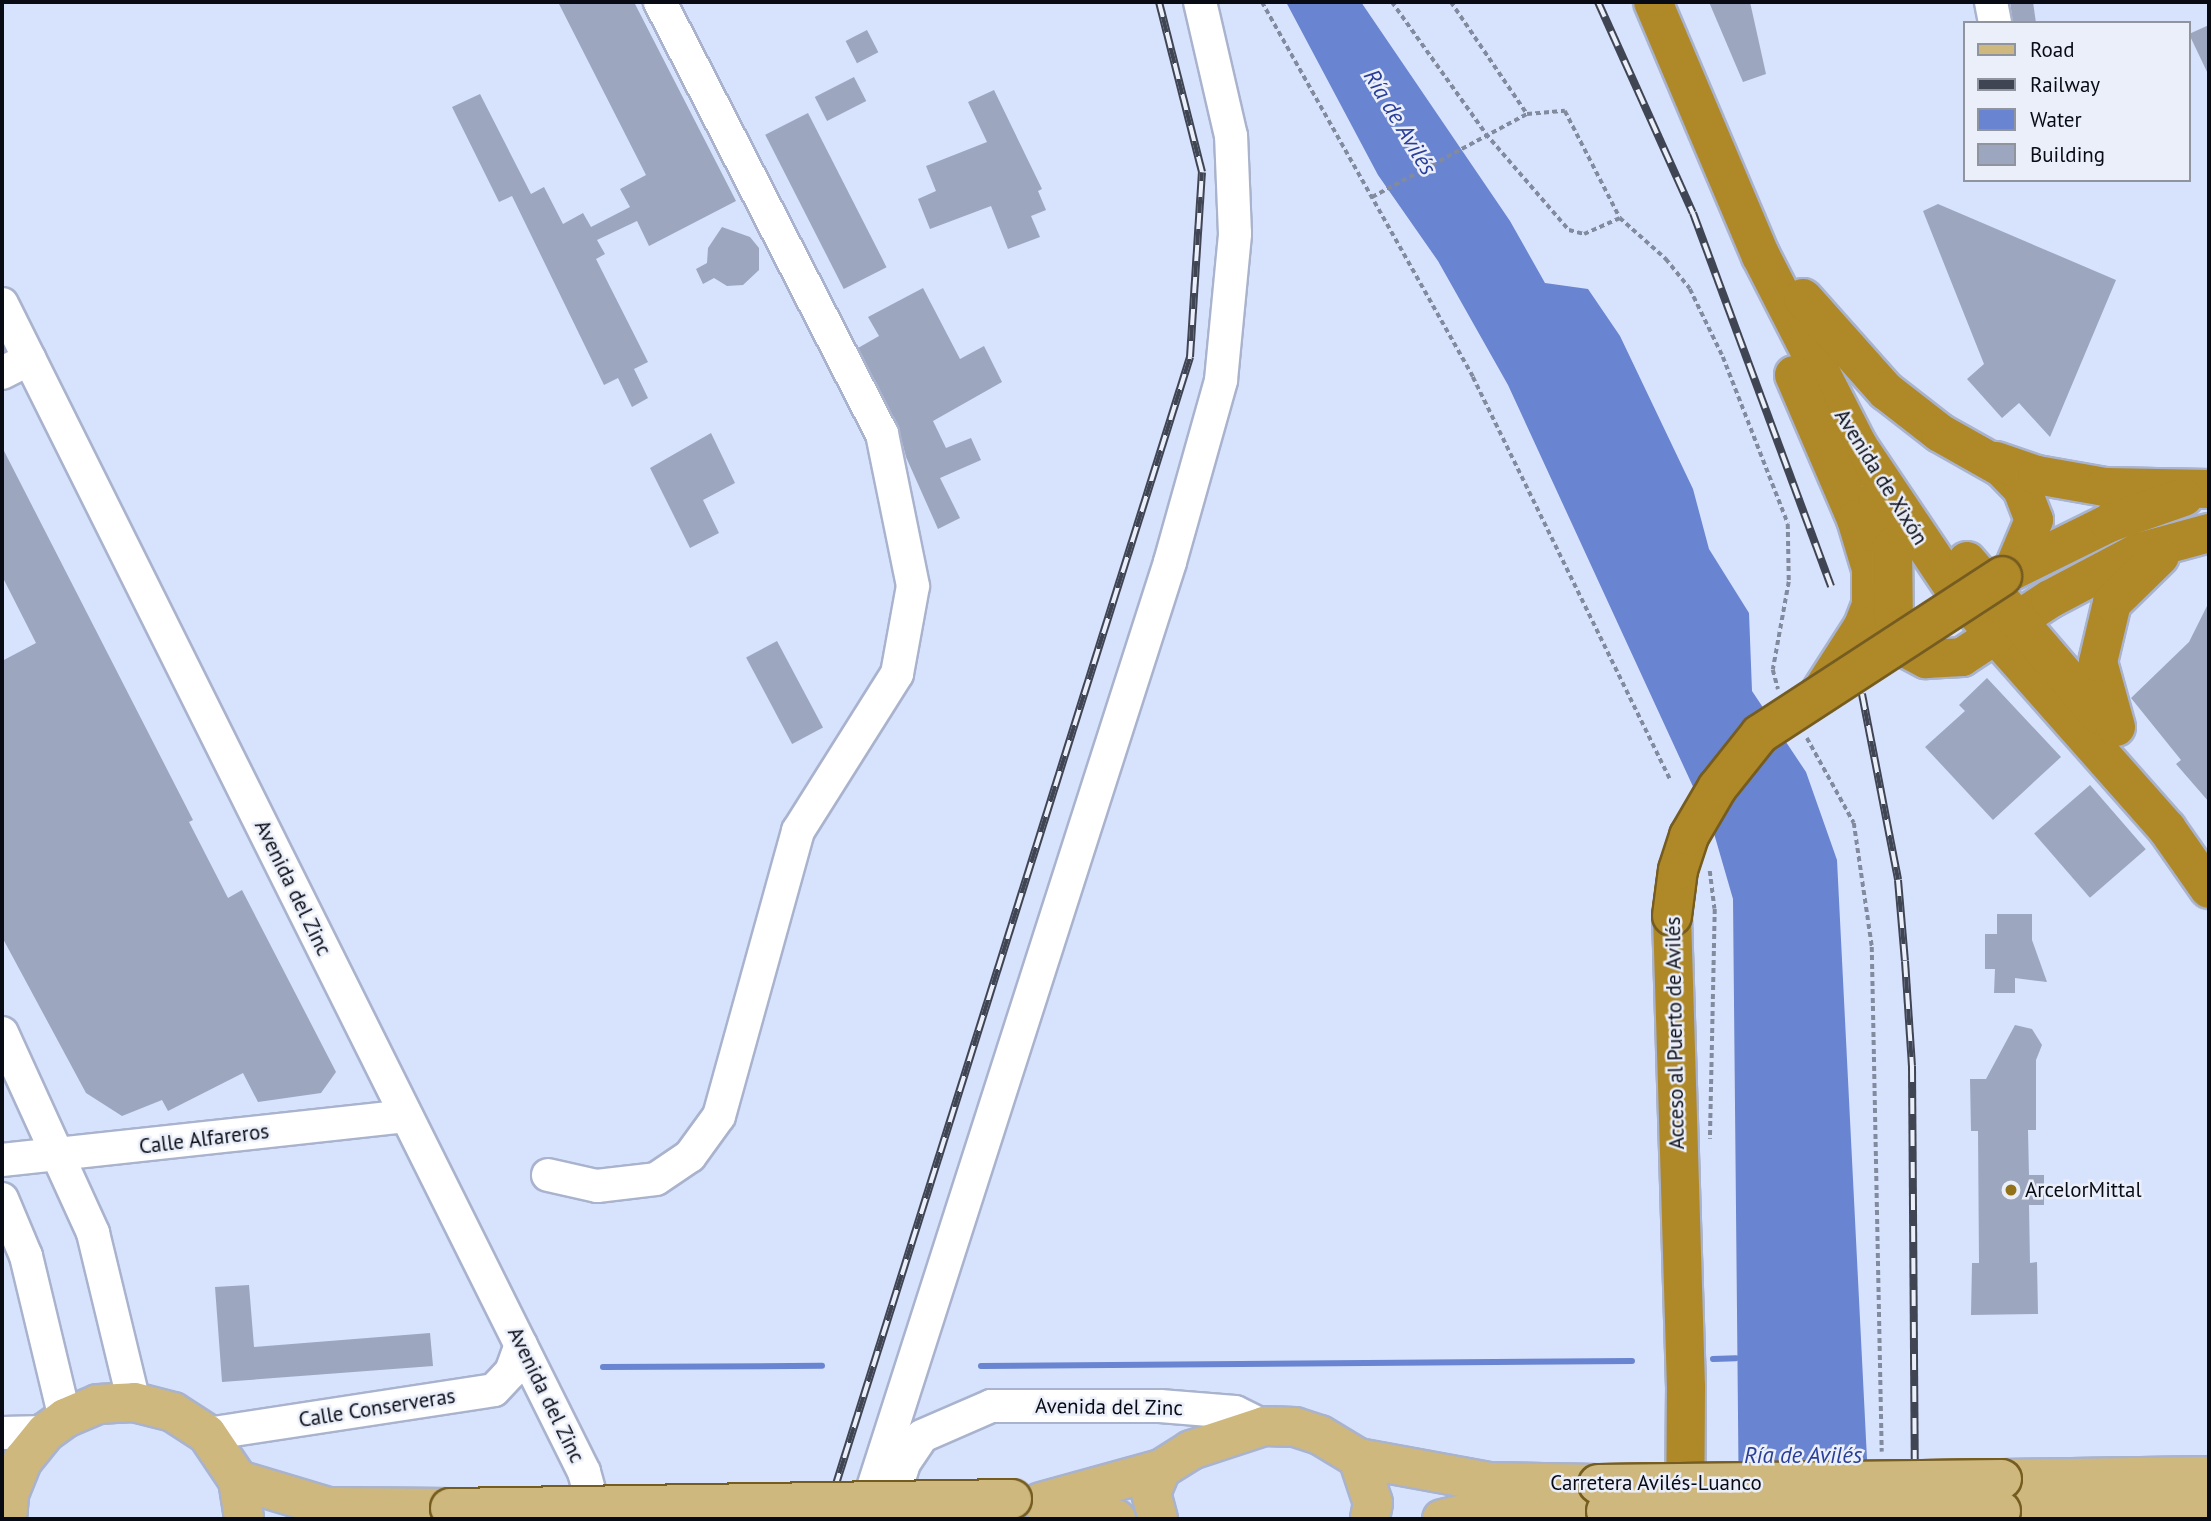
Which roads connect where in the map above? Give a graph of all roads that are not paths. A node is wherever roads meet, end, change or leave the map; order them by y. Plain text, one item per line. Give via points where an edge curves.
1 (660, 2) edge
2 (1200, 2) edge
3 (1653, 2) edge
4 (1680, 2) edge
5 (1991, 2) edge
6 (1995, 21) edge
7 (1761, 256) junction
8 (1803, 298) junction
9 (2, 304) edge
10 (30, 359) junction
11 (2, 373) edge
12 (1857, 444) junction
13 (1981, 455) junction
14 (2209, 489) edge
15 (2196, 536) edge
16 (2007, 573) junction
17 (2006, 628) junction
18 (1820, 693) junction
19 (2120, 739) junction
20 (2209, 846) edge
21 (2209, 889) edge
22 (2, 1033) edge
23 (406, 1116) junction
24 (60, 1156) junction
25 (2, 1160) edge
26 (548, 1175) dead end
27 (2, 1199) edge
28 (521, 1345) junction
29 (134, 1402) junction
30 (56, 1425) junction
31 (1264, 1426) junction
32 (2, 1433) edge
33 (207, 1434) junction
34 (1357, 1458) junction
35 (1161, 1469) junction
36 (2209, 1476) edge
37 (237, 1480) junction
38 (2001, 1495) junction
39 (1602, 1498) junction
40 (1027, 1500) junction
41 (6, 1504) edge
42 (2209, 1511) edge
43 (315, 1513) edge
44 (243, 1519) edge
45 (597, 1519) edge
46 (863, 1519) edge
47 (887, 1519) edge
48 (1116, 1519) edge
49 (1158, 1519) edge
50 (1370, 1519) edge
51 (1442, 1519) edge
52 (1685, 1519) edge

1 - 26 street via 882,434 913,586 897,674 798,831 719,1116 691,1156 656,1179 597,1186
2 - 46 street via 1231,136 1235,234 1221,380 1170,562
3 - 7 highway, Avenida de Xixón
4 - 8 highway, Avenida de Xixón
5 - 6 street
7 - 12 highway, Avenida de Xixón
7 - 18 highway via 1768,305 1856,519 1871,569 1871,605 1863,626
8 - 13 highway via 1886,391 1940,433
8 - 17 highway, Avenida de Xixón via 1917,498
9 - 10 street, Avenida del Zinc
10 - 11 street
10 - 23 street, Avenida del Zinc
12 - 17 highway, Avenida de Xixón via 1934,560
12 - 17 highway via 1893,546 1892,611 1905,648 1915,656 1962,657
13 - 14 highway via 2037,475 2105,487
13 - 16 highway via 2014,479 2030,502 2034,520 2031,535
14 - 16 highway, Acceso al Puerto de Avilés via 2109,523
15 - 17 highway via 2139,552
15 - 19 highway via 2146,566 2112,603 2098,662
16 - 18 highway, Acceso al Puerto de Avilés, bridge
17 - 19 highway, Avenida de Xixón
17 - 21 highway, Avenida de Xixón via 2167,829
18 - 52 highway, Acceso al Puerto de Avilés, bridge via 1760,734 1717,788 1689,836 1678,870 1672,916 1686,1387
19 - 20 highway, Avenida de Xixón
22 - 24 street
23 - 24 street, Calle Alfareros
23 - 28 street, Avenida del Zinc
24 - 25 street, Calle Alfareros
24 - 29 street via 93,1233
27 - 30 street via 26,1256
28 - 33 street, Calle Conserveras via 511,1372 494,1390
28 - 45 street, Avenida del Zinc via 584,1472
29 - 30 main road via 98,1405
29 - 33 main road via 173,1412
30 - 32 street
30 - 41 main road via 23,1460
31 - 34 main road via 1295,1427 1320,1435
31 - 35 main road via 1191,1450
31 - 47 street, Avenida del Zinc via 1235,1412 1172,1407 991,1406 922,1436 904,1463
33 - 37 main road
34 - 39 main road, Carretera Avilés-Luanco
34 - 50 main road via 1373,1503
35 - 40 main road
35 - 49 main road via 1151,1493
36 - 38 main road, Carretera Avilés-Luanco
37 - 43 main road
37 - 44 main road
38 - 39 main road, Carretera Avilés-Luanco, bridge
38 - 42 main road, Carretera Avilés-Luanco
39 - 51 main road, Carretera Avilés-Luanco
40 - 43 main road, bridge
40 - 48 main road

